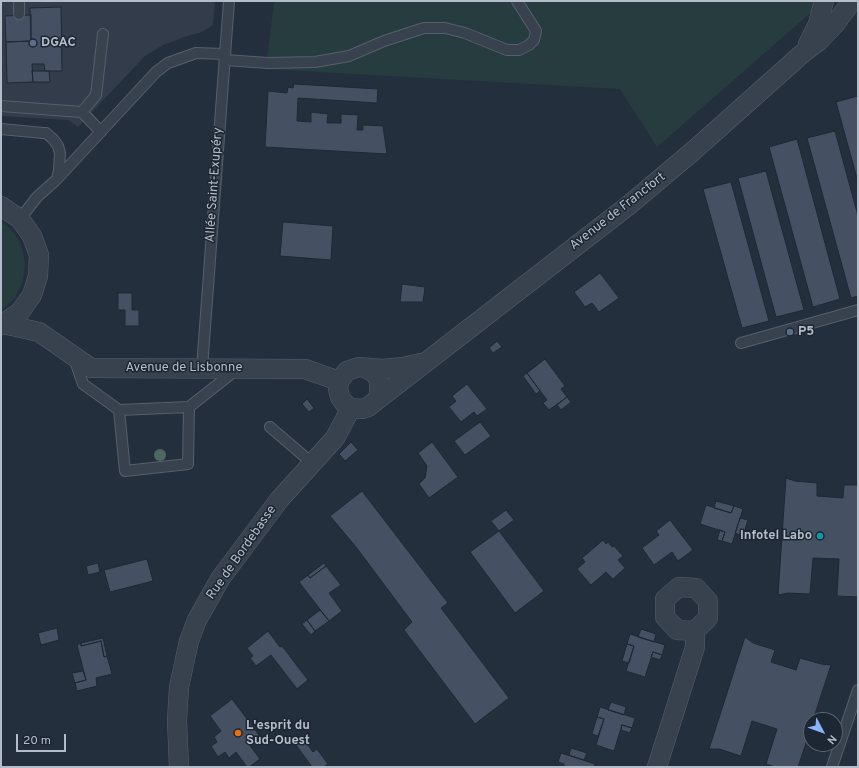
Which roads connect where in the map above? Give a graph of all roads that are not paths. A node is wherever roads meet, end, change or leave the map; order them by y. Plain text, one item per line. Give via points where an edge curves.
1 (19, 1) edge
2 (229, 1) edge
3 (517, 1) edge
4 (824, 1) edge
5 (852, 1) edge
6 (19, 14) dead end
7 (103, 34) dead end
8 (803, 53) junction
9 (225, 57) junction
10 (1, 106) edge
11 (82, 112) junction
12 (1, 130) edge
13 (102, 132) junction
14 (56, 180) junction
15 (1, 206) edge
16 (20, 219) junction
17 (32, 295) junction
18 (858, 310) edge
19 (2, 324) edge
20 (39, 332) junction
21 (740, 343) dead end
22 (74, 356) junction
23 (425, 362) junction
24 (202, 368) junction
25 (238, 368) junction
26 (365, 368) junction
27 (340, 381) junction
28 (377, 400) junction
29 (189, 407) junction
30 (351, 408) junction
31 (119, 410) junction
32 (270, 427) dead end
33 (312, 464) junction
34 (695, 630) dead end
35 (858, 690) edge
36 (179, 767) edge
37 (657, 767) edge
38 (832, 767) edge

1 - 6 lane
2 - 9 lane, Allée Saint-Exupéry
3 - 9 lane via 536,31 534,40 519,50 507,50 445,28 424,28 349,56 315,62 268,63
4 - 8 street via 818,24
5 - 8 street via 825,35
7 - 11 lane via 96,95
8 - 23 street, Avenue de Francfort via 629,205
9 - 13 lane via 196,53 168,63 156,72
9 - 24 lane, Allée Saint-Exupéry
10 - 11 lane
11 - 13 lane
12 - 14 lane via 43,133 53,139 60,153 60,170
13 - 14 lane
14 - 16 lane via 37,197
15 - 16 street
16 - 17 street via 32,236 39,255 38,276
17 - 19 street via 20,312
17 - 20 street
18 - 21 lane
19 - 20 street, Avenue de Lisbonne
20 - 22 street, Avenue de Lisbonne
22 - 24 street, Avenue de Lisbonne via 91,368
22 - 31 lane via 83,384
23 - 26 street, Avenue de Francfort via 403,367
23 - 28 street, Avenue de Francfort
24 - 25 street, Avenue de Lisbonne
25 - 27 street, Avenue de Lisbonne via 305,369
25 - 29 lane
26 - 27 street via 347,371
26 - 28 street via 376,375 379,381
27 - 30 street via 340,397
28 - 30 street via 362,409
29 - 31 lane
29 - 31 lane via 188,464 125,471
30 - 33 street, Rue de Bordebasse via 335,438
32 - 33 lane
33 - 36 street, Rue de Bordebasse via 279,500 220,579 197,620 189,641 179,687
34 - 37 street via 695,647
35 - 38 lane

